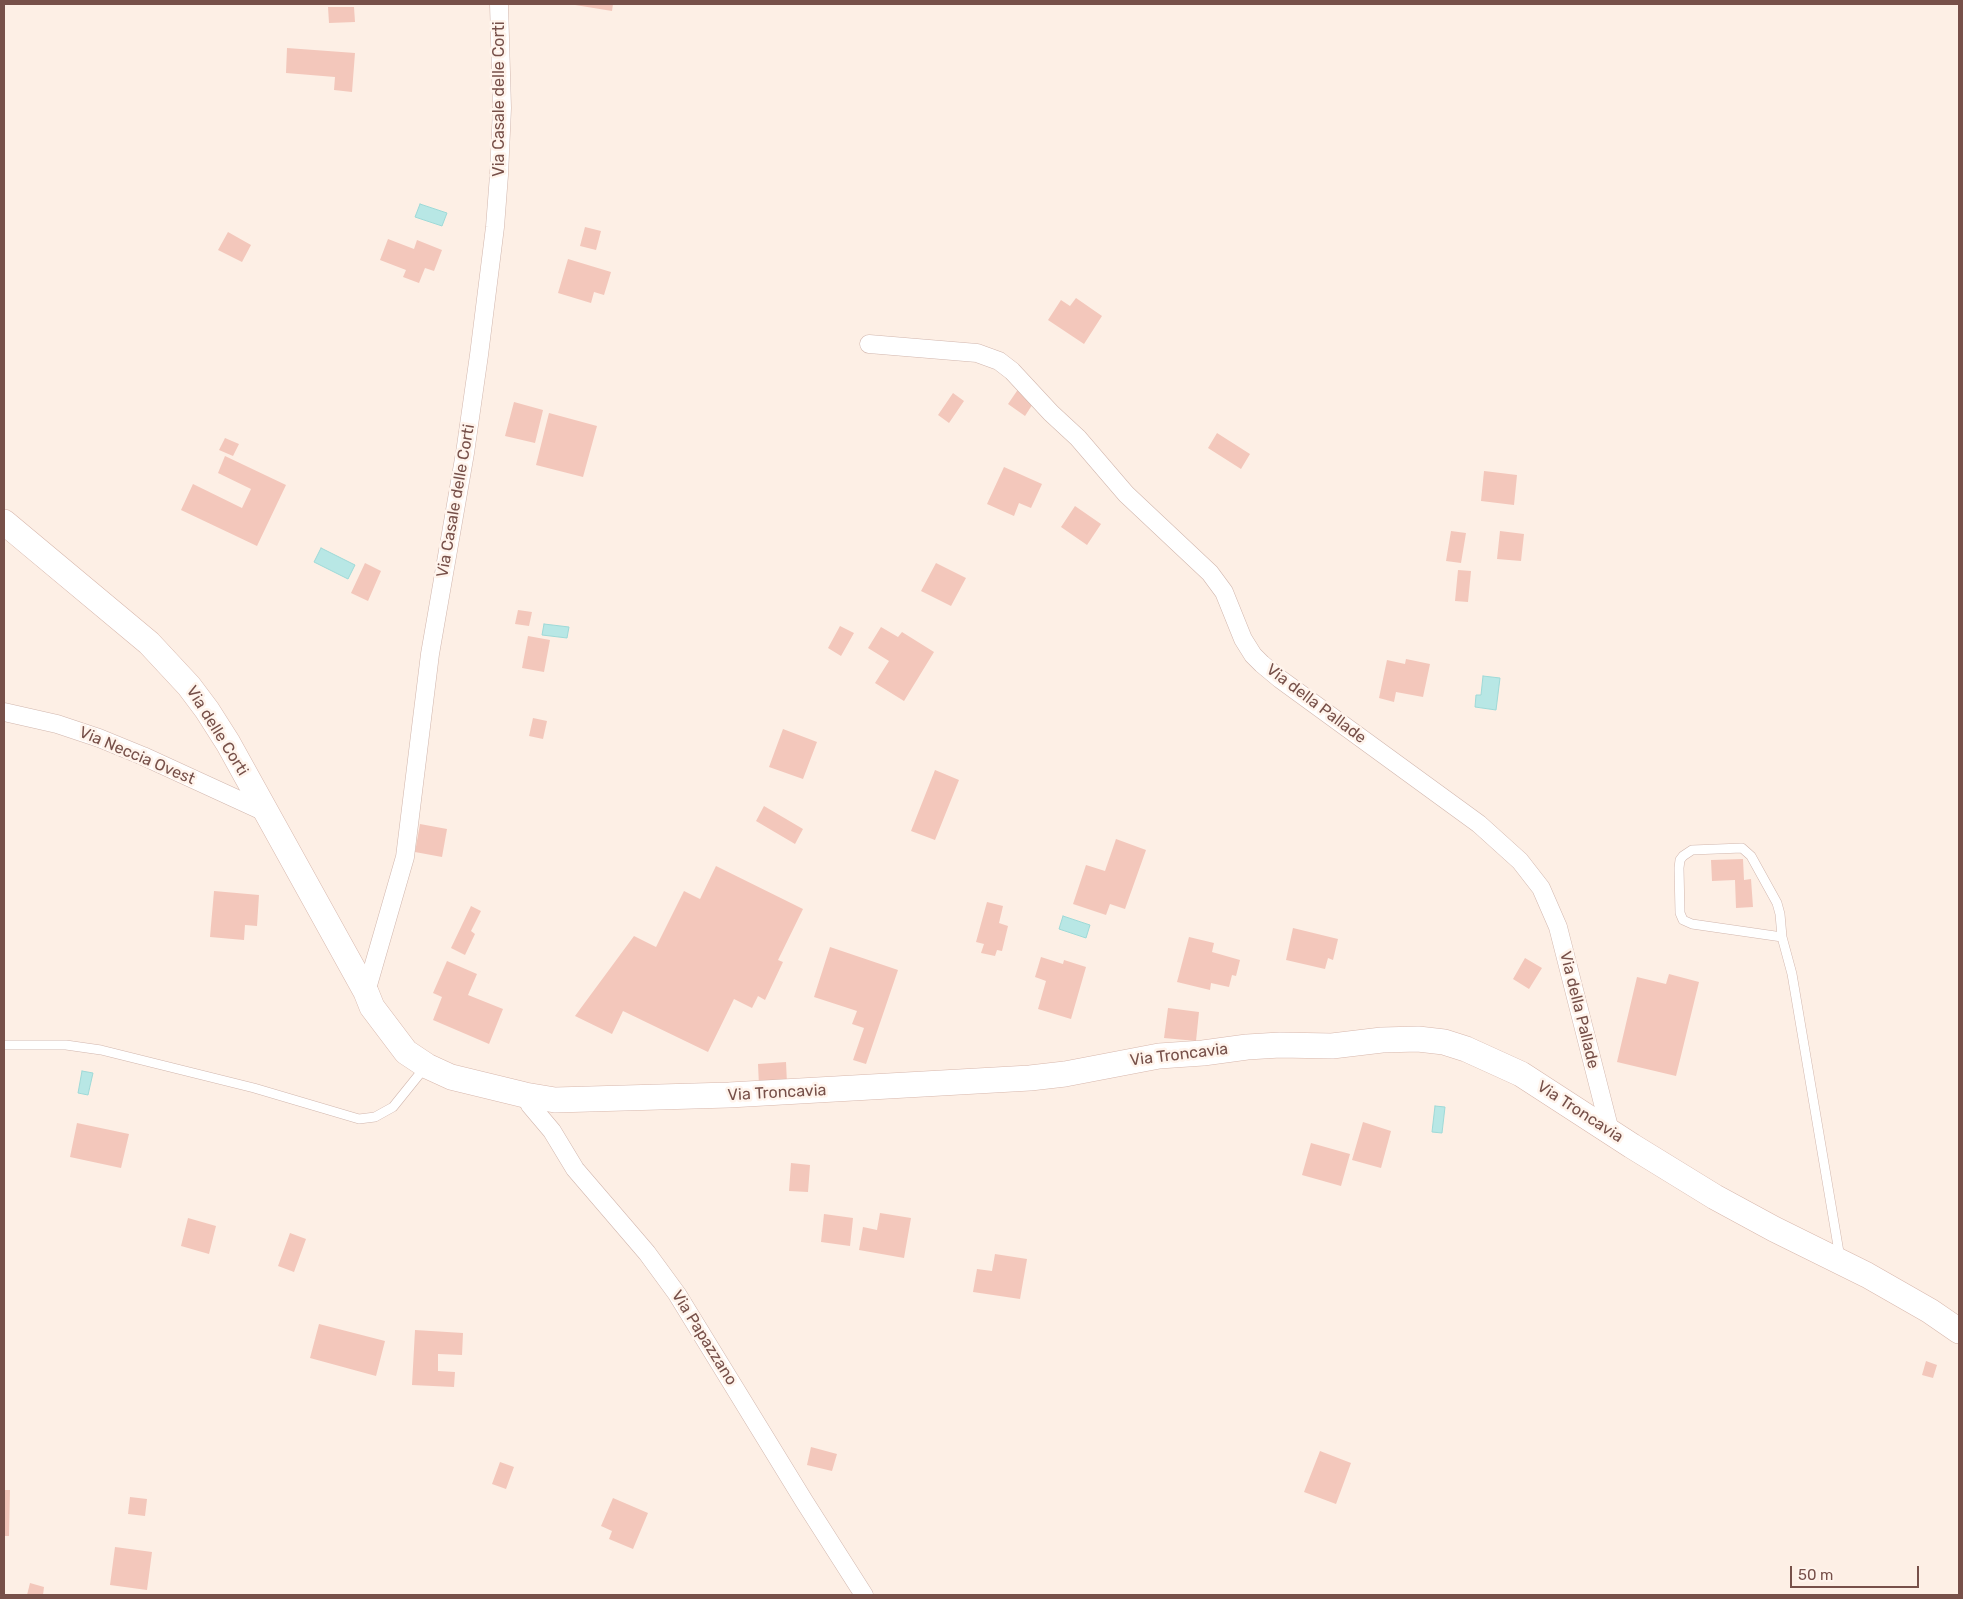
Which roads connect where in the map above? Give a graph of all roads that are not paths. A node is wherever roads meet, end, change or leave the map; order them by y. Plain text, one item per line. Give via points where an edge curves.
1 (499, 4) edge
2 (869, 344) dead end
3 (4, 522) edge
4 (4, 712) edge
5 (265, 812) junction
6 (1782, 937) junction
7 (366, 992) junction
8 (4, 1045) edge
9 (426, 1066) junction
10 (525, 1095) junction
11 (1610, 1131) junction
12 (1840, 1261) junction
13 (1959, 1331) edge
14 (864, 1595) edge

1 - 7 street, Via Casale delle Corti via 501,139 495,226 480,346 430,654 405,857
2 - 11 street, Via della Pallade via 976,353 993,358 1012,371 1078,438 1126,494 1215,579 1243,639 1262,664 1479,824 1520,861 1541,888 1558,927
3 - 5 street, Via delle Corti via 171,664 214,720
4 - 5 street, Via Neccia Ovest via 99,738
5 - 7 street, Via delle Corti
6 - 6 lane via 1777,903 1746,851 1742,848 1692,850 1682,856 1679,868 1683,920
6 - 12 lane via 1792,974
7 - 9 street, Via Troncavia via 372,1006 406,1052
8 - 9 lane via 66,1045 101,1050 254,1088 359,1119 375,1117 393,1107
9 - 10 street, Via Troncavia via 450,1077
10 - 11 street, Via Troncavia via 555,1100 738,1095 1030,1078 1159,1056 1247,1047 1332,1046 1418,1039 1466,1049 1521,1074
10 - 14 street, Via Papazzano via 575,1169 644,1248 672,1288
11 - 12 street, Via Troncavia via 1728,1204
12 - 13 street, Via Troncavia via 1903,1295

